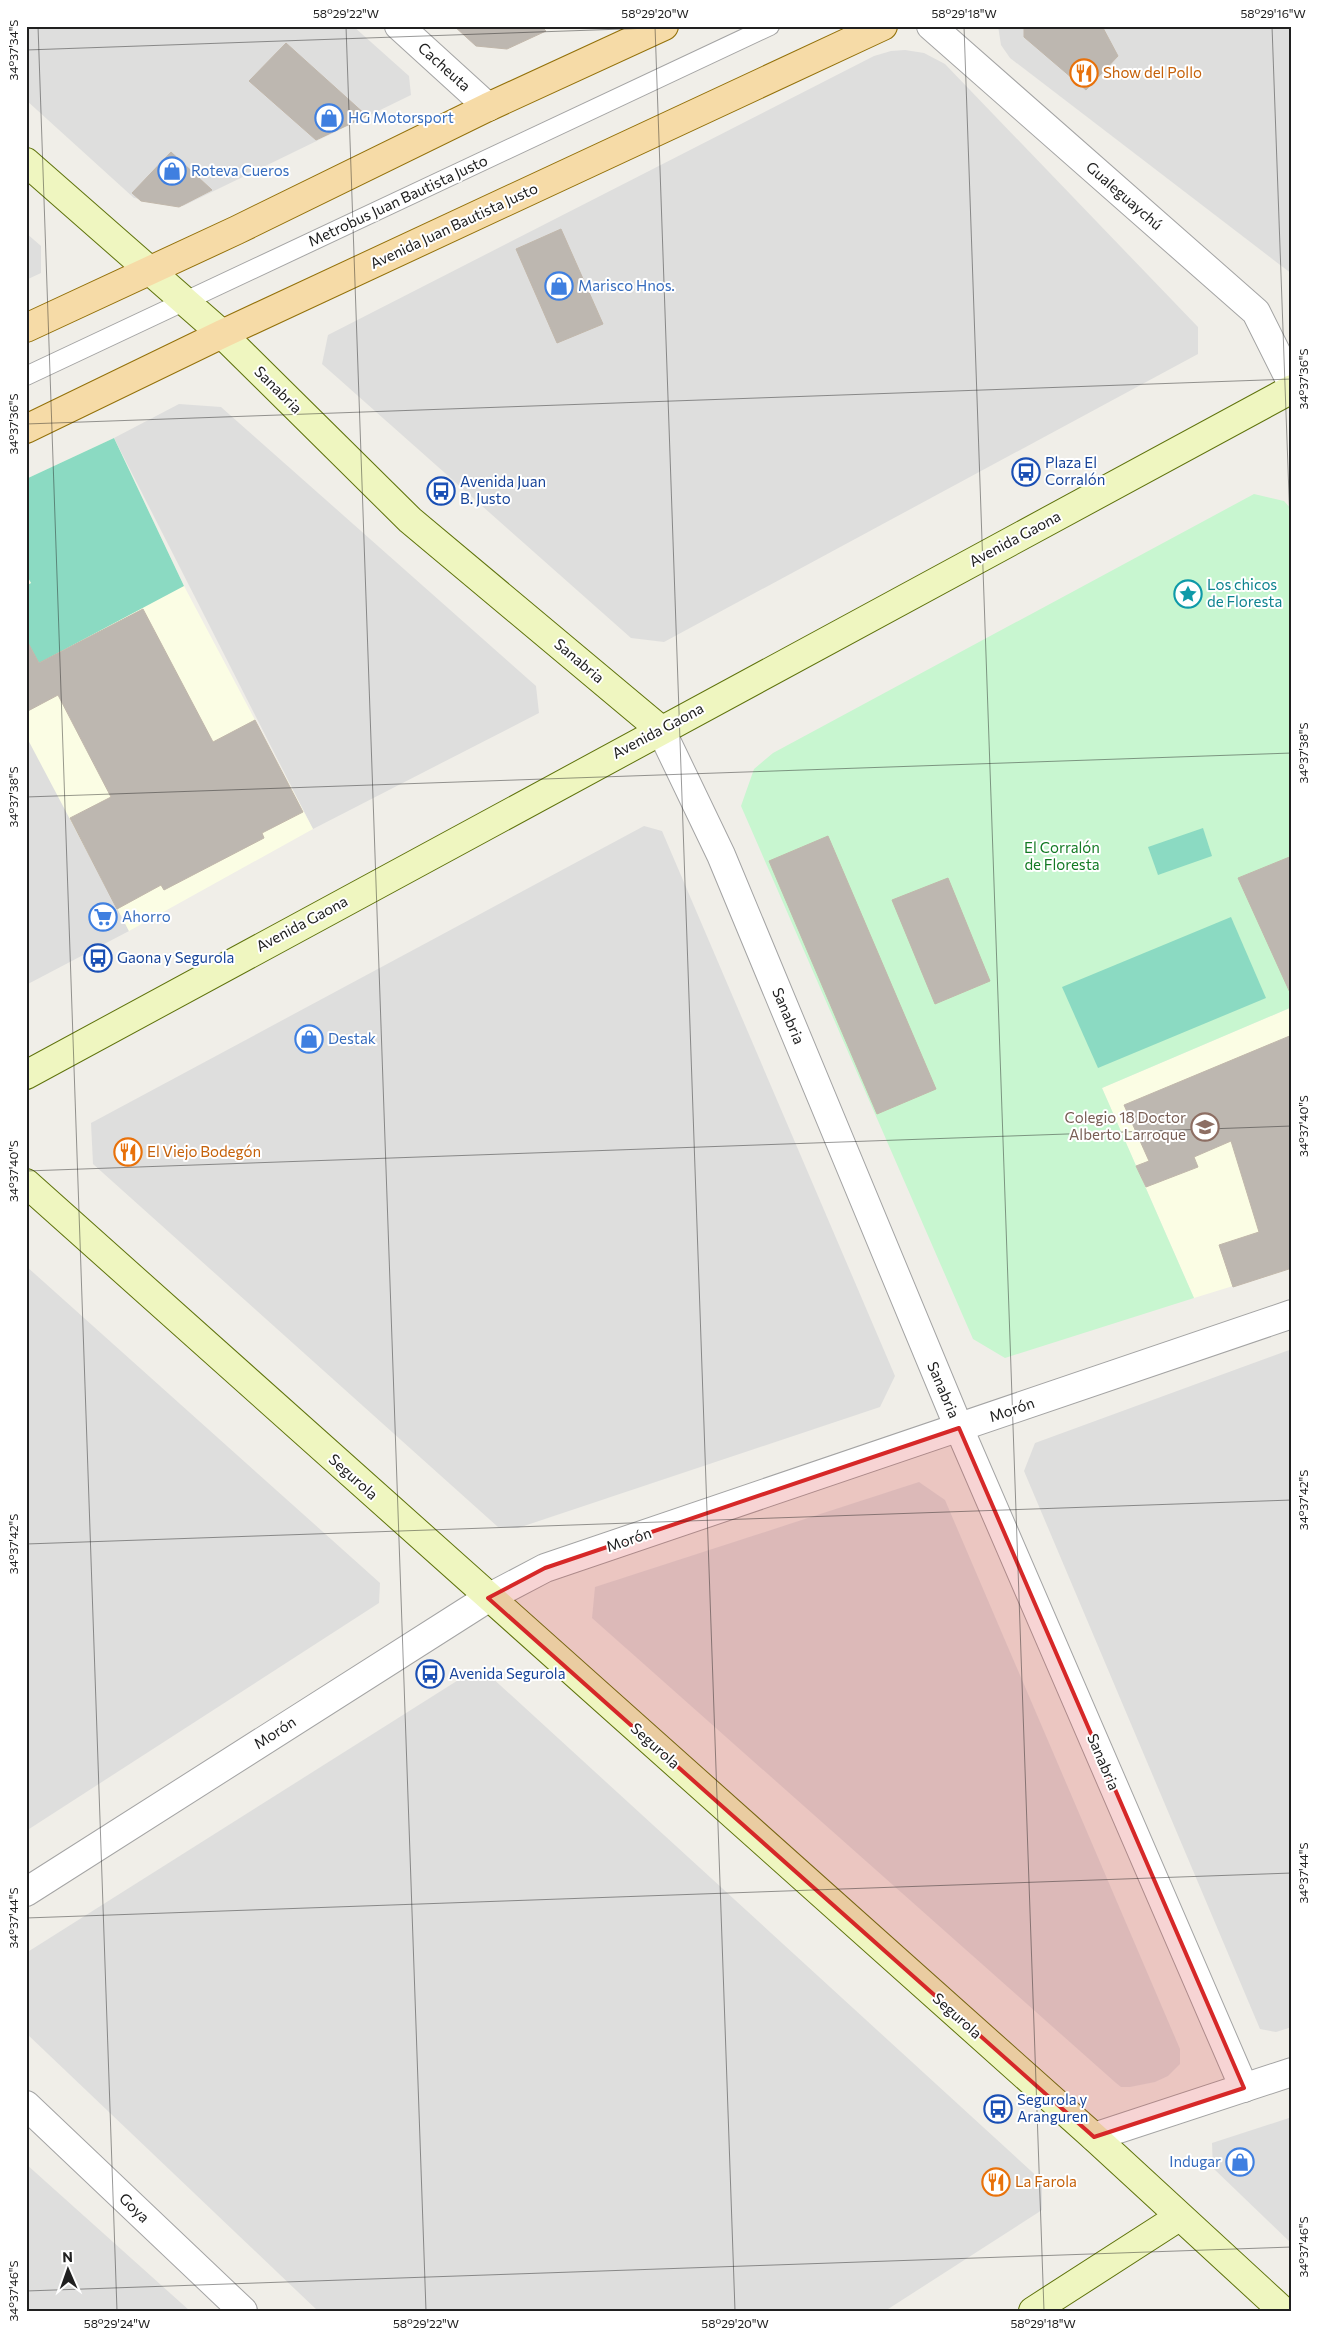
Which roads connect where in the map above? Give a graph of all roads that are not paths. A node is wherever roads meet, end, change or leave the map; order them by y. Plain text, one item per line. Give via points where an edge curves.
1 (399, 26) edge
2 (664, 26) edge
3 (770, 26) edge
4 (883, 26) edge
5 (931, 26) edge
6 (488, 107) junction
7 (26, 162) edge
8 (147, 270) junction
9 (184, 302) junction
10 (26, 328) edge
11 (222, 334) junction
12 (26, 376) edge
13 (1292, 384) edge
14 (1292, 389) edge
15 (26, 429) edge
16 (661, 730) junction
17 (26, 1074) edge
18 (26, 1183) edge
19 (1292, 1314) edge
20 (959, 1428) junction
21 (488, 1598) junction
22 (26, 1892) edge
23 (1292, 2072) edge
24 (1244, 2088) junction
25 (26, 2105) edge
26 (1094, 2137) junction
27 (1179, 2217) junction
28 (243, 2311) edge
29 (1033, 2311) edge
30 (1282, 2311) edge

1 - 6 street, Cacheuta
2 - 6 main road
3 - 9 lane, Metrobus Juan Bautista Justo
4 - 11 main road, Avenida Juan Bautista Justo
5 - 13 street, Gualeguaychú via 1256,312
6 - 8 main road via 237,230
7 - 8 street, Sanabria
8 - 9 street, Sanabria
8 - 10 main road
9 - 11 street, Sanabria
9 - 12 lane, Metrobus Juan Bautista Justo
11 - 15 main road, Avenida Juan Bautista Justo
11 - 16 street, Sanabria via 410,520
14 - 16 street, Avenida Gaona
16 - 17 street, Avenida Gaona
16 - 20 street, Sanabria via 721,855
18 - 21 street, Segurola
19 - 20 street, Morón
20 - 21 street, Morón via 545,1568
20 - 24 street, Sanabria
21 - 22 street, Morón
21 - 26 street, Segurola
23 - 24 street
24 - 26 street
25 - 28 street, Goya
26 - 27 street, Segurola
27 - 29 street
27 - 30 street, Segurola

